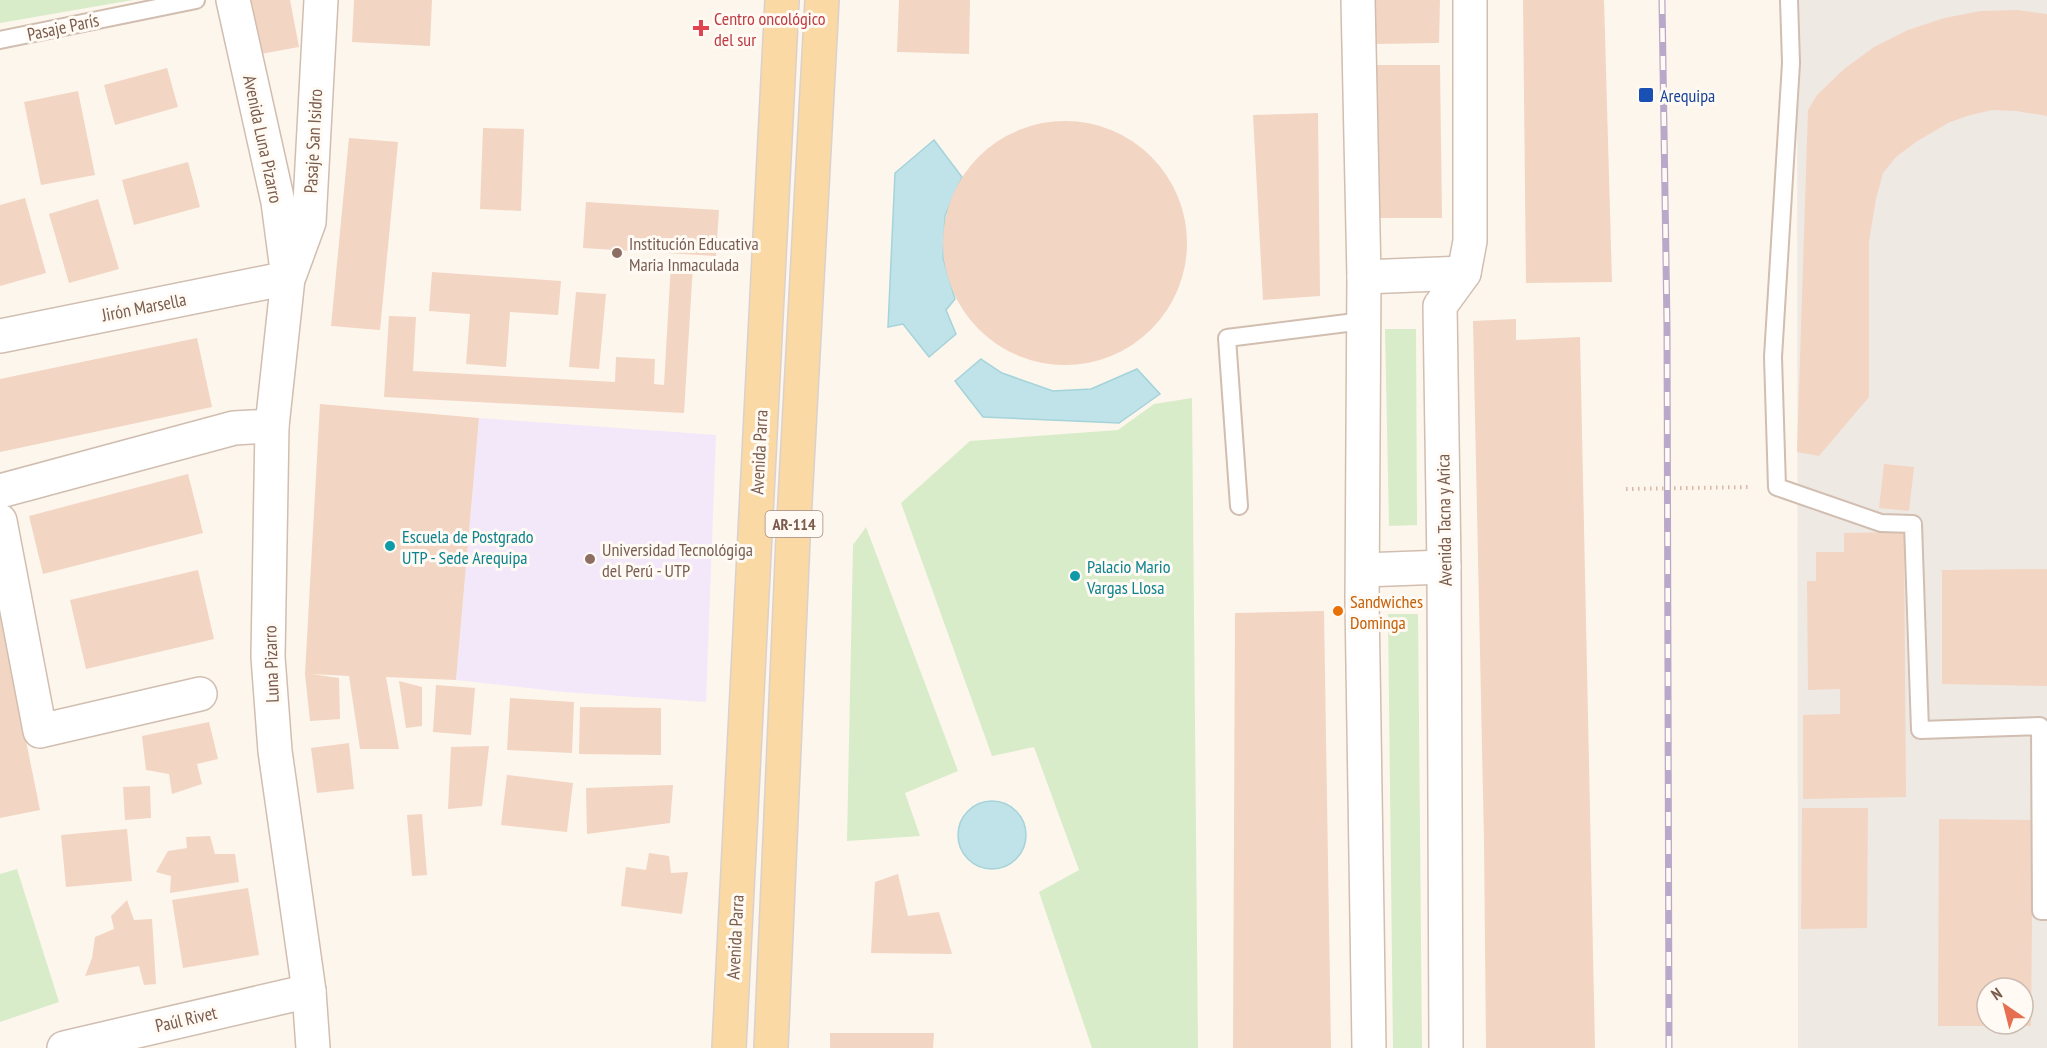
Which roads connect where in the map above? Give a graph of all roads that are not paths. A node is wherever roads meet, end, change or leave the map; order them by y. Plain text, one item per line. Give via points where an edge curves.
1 (196, 0) edge
2 (233, 0) edge
3 (321, 0) edge
4 (782, 0) edge
5 (822, 0) edge
6 (1358, 0) edge
7 (1470, 0) edge
8 (1789, 0) edge
9 (0, 40) edge
10 (1464, 273) junction
11 (1364, 277) junction
12 (288, 278) junction
13 (1363, 321) junction
14 (0, 336) edge
15 (272, 426) junction
16 (0, 491) edge
17 (1239, 506) dead end
18 (0, 521) edge
19 (1444, 567) junction
20 (1363, 570) junction
21 (200, 694) dead end
22 (2047, 911) edge
23 (309, 991) junction
24 (64, 1048) edge
25 (313, 1048) edge
26 (729, 1048) edge
27 (771, 1048) edge
28 (1370, 1048) edge
29 (1446, 1048) edge

1 - 9 lane, Pasaje París
2 - 12 street, Avenida Luna Pizarro via 278,202
3 - 12 street, Pasaje San Isidro via 309,222
4 - 26 main road, Avenida Parra / AR-114
5 - 27 main road, AR-114
6 - 11 street
7 - 10 street, Avenida Tacna y Arica via 1470,241
8 - 22 lane via 1791,63 1773,357 1777,487 1881,523 1913,524 1920,729 2040,726 2042,911
10 - 11 street
10 - 19 street, Avenida Tacna y Arica via 1440,306
11 - 13 street
12 - 14 street, Jirón Marsella
12 - 15 street, Luna Pizarro
13 - 17 lane via 1227,338
13 - 20 street
15 - 16 street via 234,428
15 - 23 street, Luna Pizarro via 268,657 275,751
18 - 21 street via 40,731
19 - 20 street
19 - 29 street, Avenida Tacna y Arica
20 - 28 street
23 - 24 street, Paúl Rivet
23 - 25 street, Luna Pizarro

